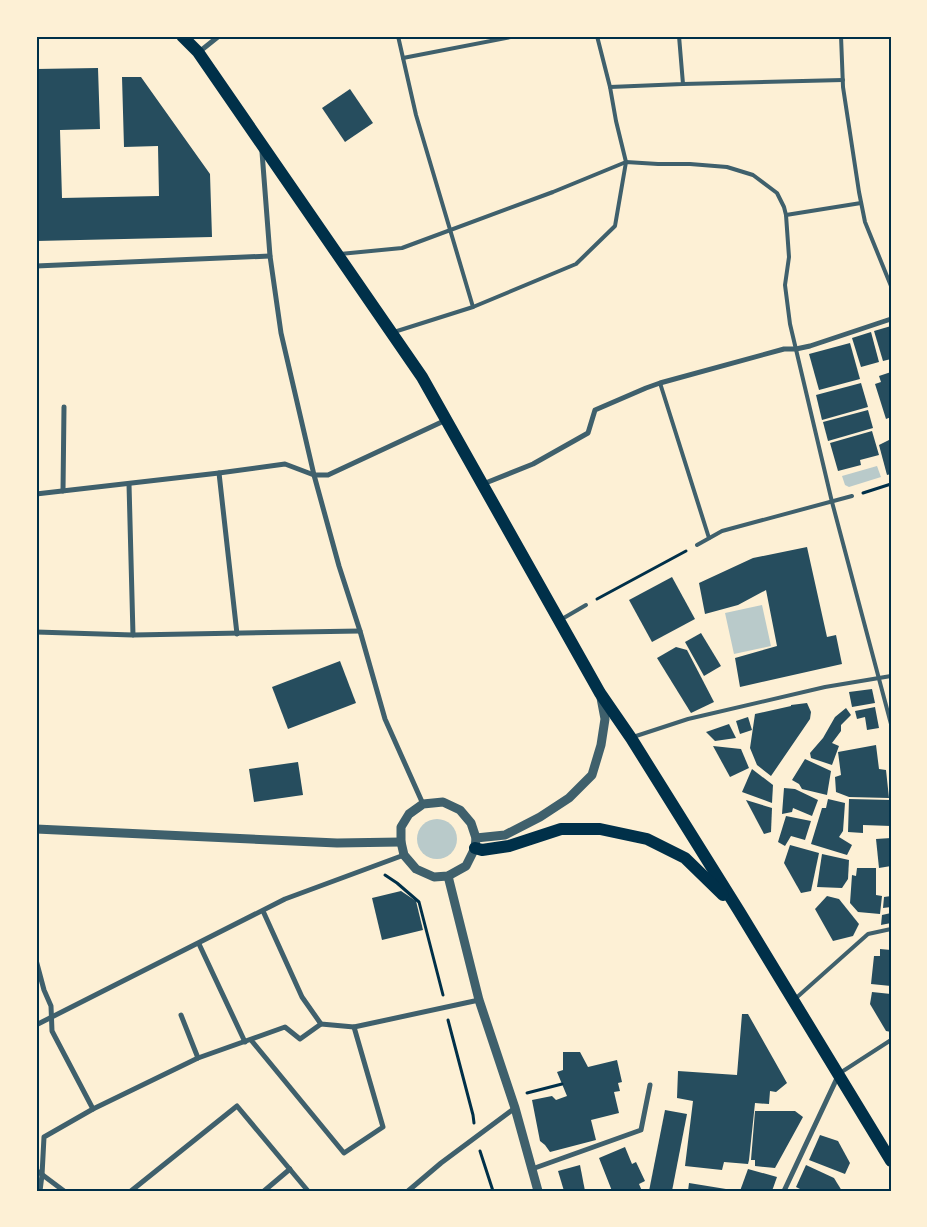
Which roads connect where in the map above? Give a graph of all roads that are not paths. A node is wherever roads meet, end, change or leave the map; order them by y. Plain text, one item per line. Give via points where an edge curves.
1 (182, 36) edge
2 (219, 36) edge
3 (398, 36) edge
4 (516, 36) edge
5 (596, 36) edge
6 (679, 36) edge
7 (841, 36) edge
8 (501, 38) edge
9 (198, 52) junction
10 (404, 58) junction
11 (843, 80) junction
12 (683, 84) junction
13 (610, 87) junction
14 (262, 144) junction
15 (626, 162) junction
16 (861, 203) junction
17 (786, 215) junction
18 (450, 231) junction
19 (338, 254) junction
20 (270, 256) junction
21 (36, 266) edge
22 (891, 286) edge
23 (473, 307) junction
24 (891, 318) edge
25 (391, 333) junction
26 (796, 349) junction
27 (660, 383) junction
28 (64, 407) dead end
29 (446, 420) junction
30 (220, 473) junction
31 (314, 475) junction
32 (129, 484) junction
33 (482, 484) junction
34 (63, 491) junction
35 (36, 494) edge
36 (852, 496) road end
37 (832, 502) junction
38 (709, 538) junction
39 (697, 545) road end
40 (586, 605) road end
41 (560, 621) junction
42 (360, 631) junction
43 (36, 632) edge
44 (237, 634) junction
45 (133, 635) junction
46 (891, 676) edge
47 (879, 678) junction
48 (600, 693) junction
49 (891, 724) edge
50 (631, 738) junction
51 (423, 804) junction
52 (36, 829) edge
53 (401, 842) junction
54 (475, 843) junction
55 (404, 855) junction
56 (448, 876) junction
57 (263, 911) junction
58 (739, 911) junction
59 (891, 929) edge
60 (199, 944) junction
61 (36, 960) edge
62 (479, 1000) junction
63 (793, 1000) junction
64 (181, 1014) dead end
65 (51, 1018) junction
66 (321, 1024) junction
67 (36, 1026) edge
68 (354, 1027) junction
69 (891, 1040) edge
70 (248, 1041) junction
71 (198, 1058) junction
72 (838, 1075) junction
73 (650, 1085) dead end
74 (515, 1108) junction
75 (93, 1109) junction
76 (891, 1161) edge
77 (290, 1169) junction
78 (532, 1169) junction
79 (36, 1170) edge
80 (42, 1175) junction
81 (40, 1191) edge
82 (64, 1191) edge
83 (131, 1191) edge
84 (264, 1191) edge
85 (308, 1191) edge
86 (408, 1191) edge
87 (538, 1191) edge
88 (784, 1191) edge

1 - 9 main road
2 - 9 street
3 - 10 lane
4 - 8 lane
5 - 13 lane
6 - 12 lane
7 - 11 lane
8 - 10 lane
9 - 14 main road
10 - 18 lane via 416,115
11 - 12 lane
11 - 16 lane
12 - 13 lane
13 - 15 lane
14 - 19 main road
14 - 20 street
15 - 17 lane via 726,167 753,175 777,193
15 - 18 lane
15 - 23 lane via 616,226 576,264
16 - 17 lane
16 - 22 lane via 865,222
17 - 26 lane via 789,257 785,285
18 - 19 lane via 402,248
18 - 23 lane
19 - 25 main road
20 - 21 street
20 - 31 street via 281,333
23 - 25 lane
24 - 26 street
25 - 29 main road via 422,377
26 - 27 street via 784,349
26 - 37 lane
27 - 33 street via 595,410 588,433 533,464
27 - 38 lane
28 - 34 street
29 - 31 street via 328,475
29 - 33 main road
30 - 31 street via 285,464
30 - 32 street
30 - 44 street
31 - 42 street
32 - 34 street
32 - 45 street
33 - 41 main road
34 - 35 street
36 - 37 lane
37 - 38 lane via 722,531
37 - 47 lane
38 - 39 lane
40 - 41 lane
41 - 48 main road
42 - 44 street
42 - 51 street via 385,719
43 - 45 street
44 - 45 street
46 - 47 lane
47 - 49 lane
47 - 50 lane via 825,687 688,719
48 - 50 main road
48 - 54 street via 605,719 592,775 569,798 540,817 505,834
50 - 58 main road
51 - 53 street via 401,827
51 - 54 street via 443,802 460,810 471,823
52 - 53 street via 337,843
53 - 55 street
54 - 56 street via 466,866
54 - 58 main road via 482,850 509,846 562,829 600,829 647,839 685,858
55 - 56 street via 416,869 434,877
55 - 57 street via 285,899
56 - 62 street
57 - 60 street
57 - 66 street via 302,997
58 - 63 main road
59 - 63 lane via 868,934
60 - 65 street
60 - 70 street
61 - 65 street via 51,1006
62 - 68 street
62 - 74 street
63 - 72 main road
64 - 71 street
65 - 67 street
65 - 75 street via 52,1031
66 - 68 street
66 - 70 street via 300,1039 285,1027
68 - 70 street via 383,1127 344,1152
69 - 72 lane
70 - 71 street
71 - 75 street
72 - 76 main road
72 - 88 street
73 - 78 street via 641,1130
74 - 78 street
74 - 86 street
75 - 80 street via 44,1137
77 - 83 street via 237,1106
77 - 84 street
77 - 85 street
78 - 87 street
79 - 80 street
80 - 81 street
80 - 82 street

